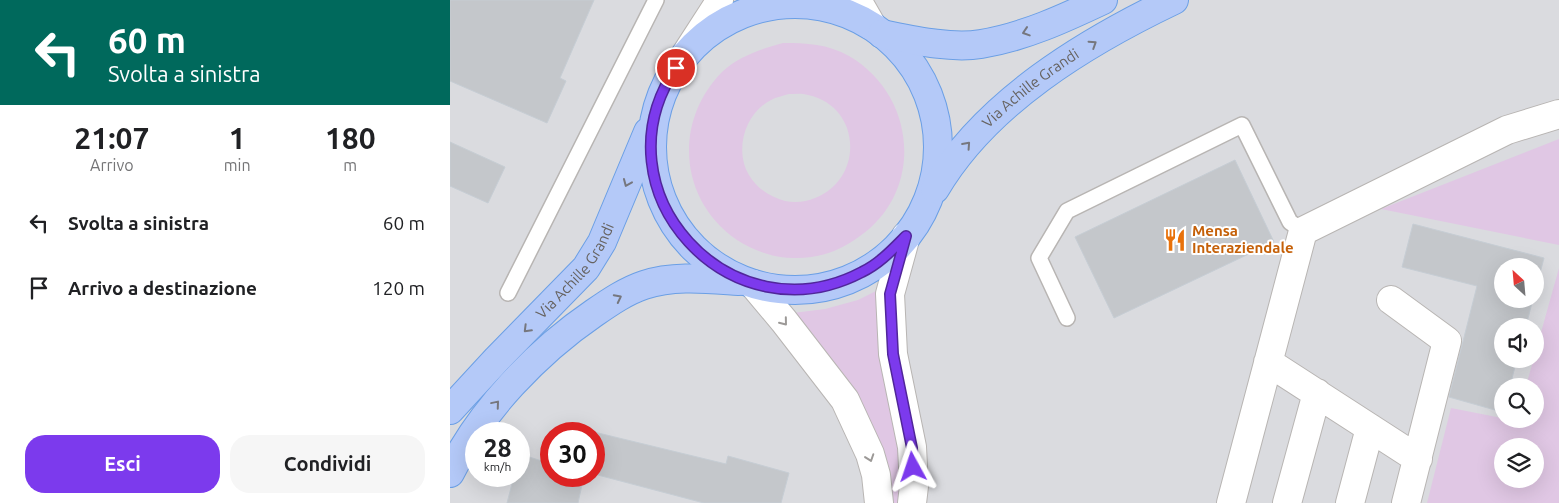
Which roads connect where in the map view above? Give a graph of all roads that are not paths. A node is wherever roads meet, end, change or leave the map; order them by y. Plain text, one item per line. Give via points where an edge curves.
1 (656, 0) edge
2 (719, 0) edge
3 (857, 0) edge
4 (1104, 0) edge
5 (1174, 0) edge
6 (877, 30) junction
7 (684, 57) junction
8 (658, 105) junction
9 (1559, 114) edge
10 (920, 214) junction
11 (1303, 230) junction
12 (906, 236) junction
13 (748, 283) junction
14 (508, 293) dead end
15 (1391, 300) dead end
16 (1067, 318) dead end
17 (1268, 362) junction
18 (1316, 394) junction
19 (450, 410) edge
20 (1370, 428) junction
21 (1418, 459) junction
22 (450, 473) edge
23 (880, 503) edge
24 (912, 503) edge
25 (1231, 503) edge
26 (1288, 503) edge
27 (1350, 503) edge
28 (1406, 503) edge

1 - 14 lane
2 - 7 street
3 - 6 street
4 -> 6 main road via 1027,32 980,45 944,44
10 -> 5 main road, Via Achille Grandi via 965,147 1020,94 1097,41
6 - 7 main road via 824,7 772,6 747,12 724,23 702,38
6 - 10 main road via 903,54 920,77 931,103 937,131 937,160 932,188
7 - 8 main road via 669,79
8 - 13 main road via 652,131 652,158 656,184 666,209 698,252 719,268
8 -> 19 main road, Via Achille Grandi via 602,242 586,268
9 - 11 street via 1506,130
10 - 12 main road
11 - 16 lane via 1290,222 1242,126 1067,211 1039,258
11 - 17 street
12 - 13 main road via 886,256 862,272 836,283 809,289 780,290
12 - 24 street via 890,294 893,354 912,448
22 -> 13 main road, Via Achille Grandi via 461,451 514,383 570,330 613,300 644,285 673,280
13 -> 23 street via 784,322 845,400 870,454
15 - 21 street via 1447,341
17 - 18 street
17 - 25 street
18 - 20 street
18 - 26 street
20 - 21 street
20 - 27 street
21 - 28 street

